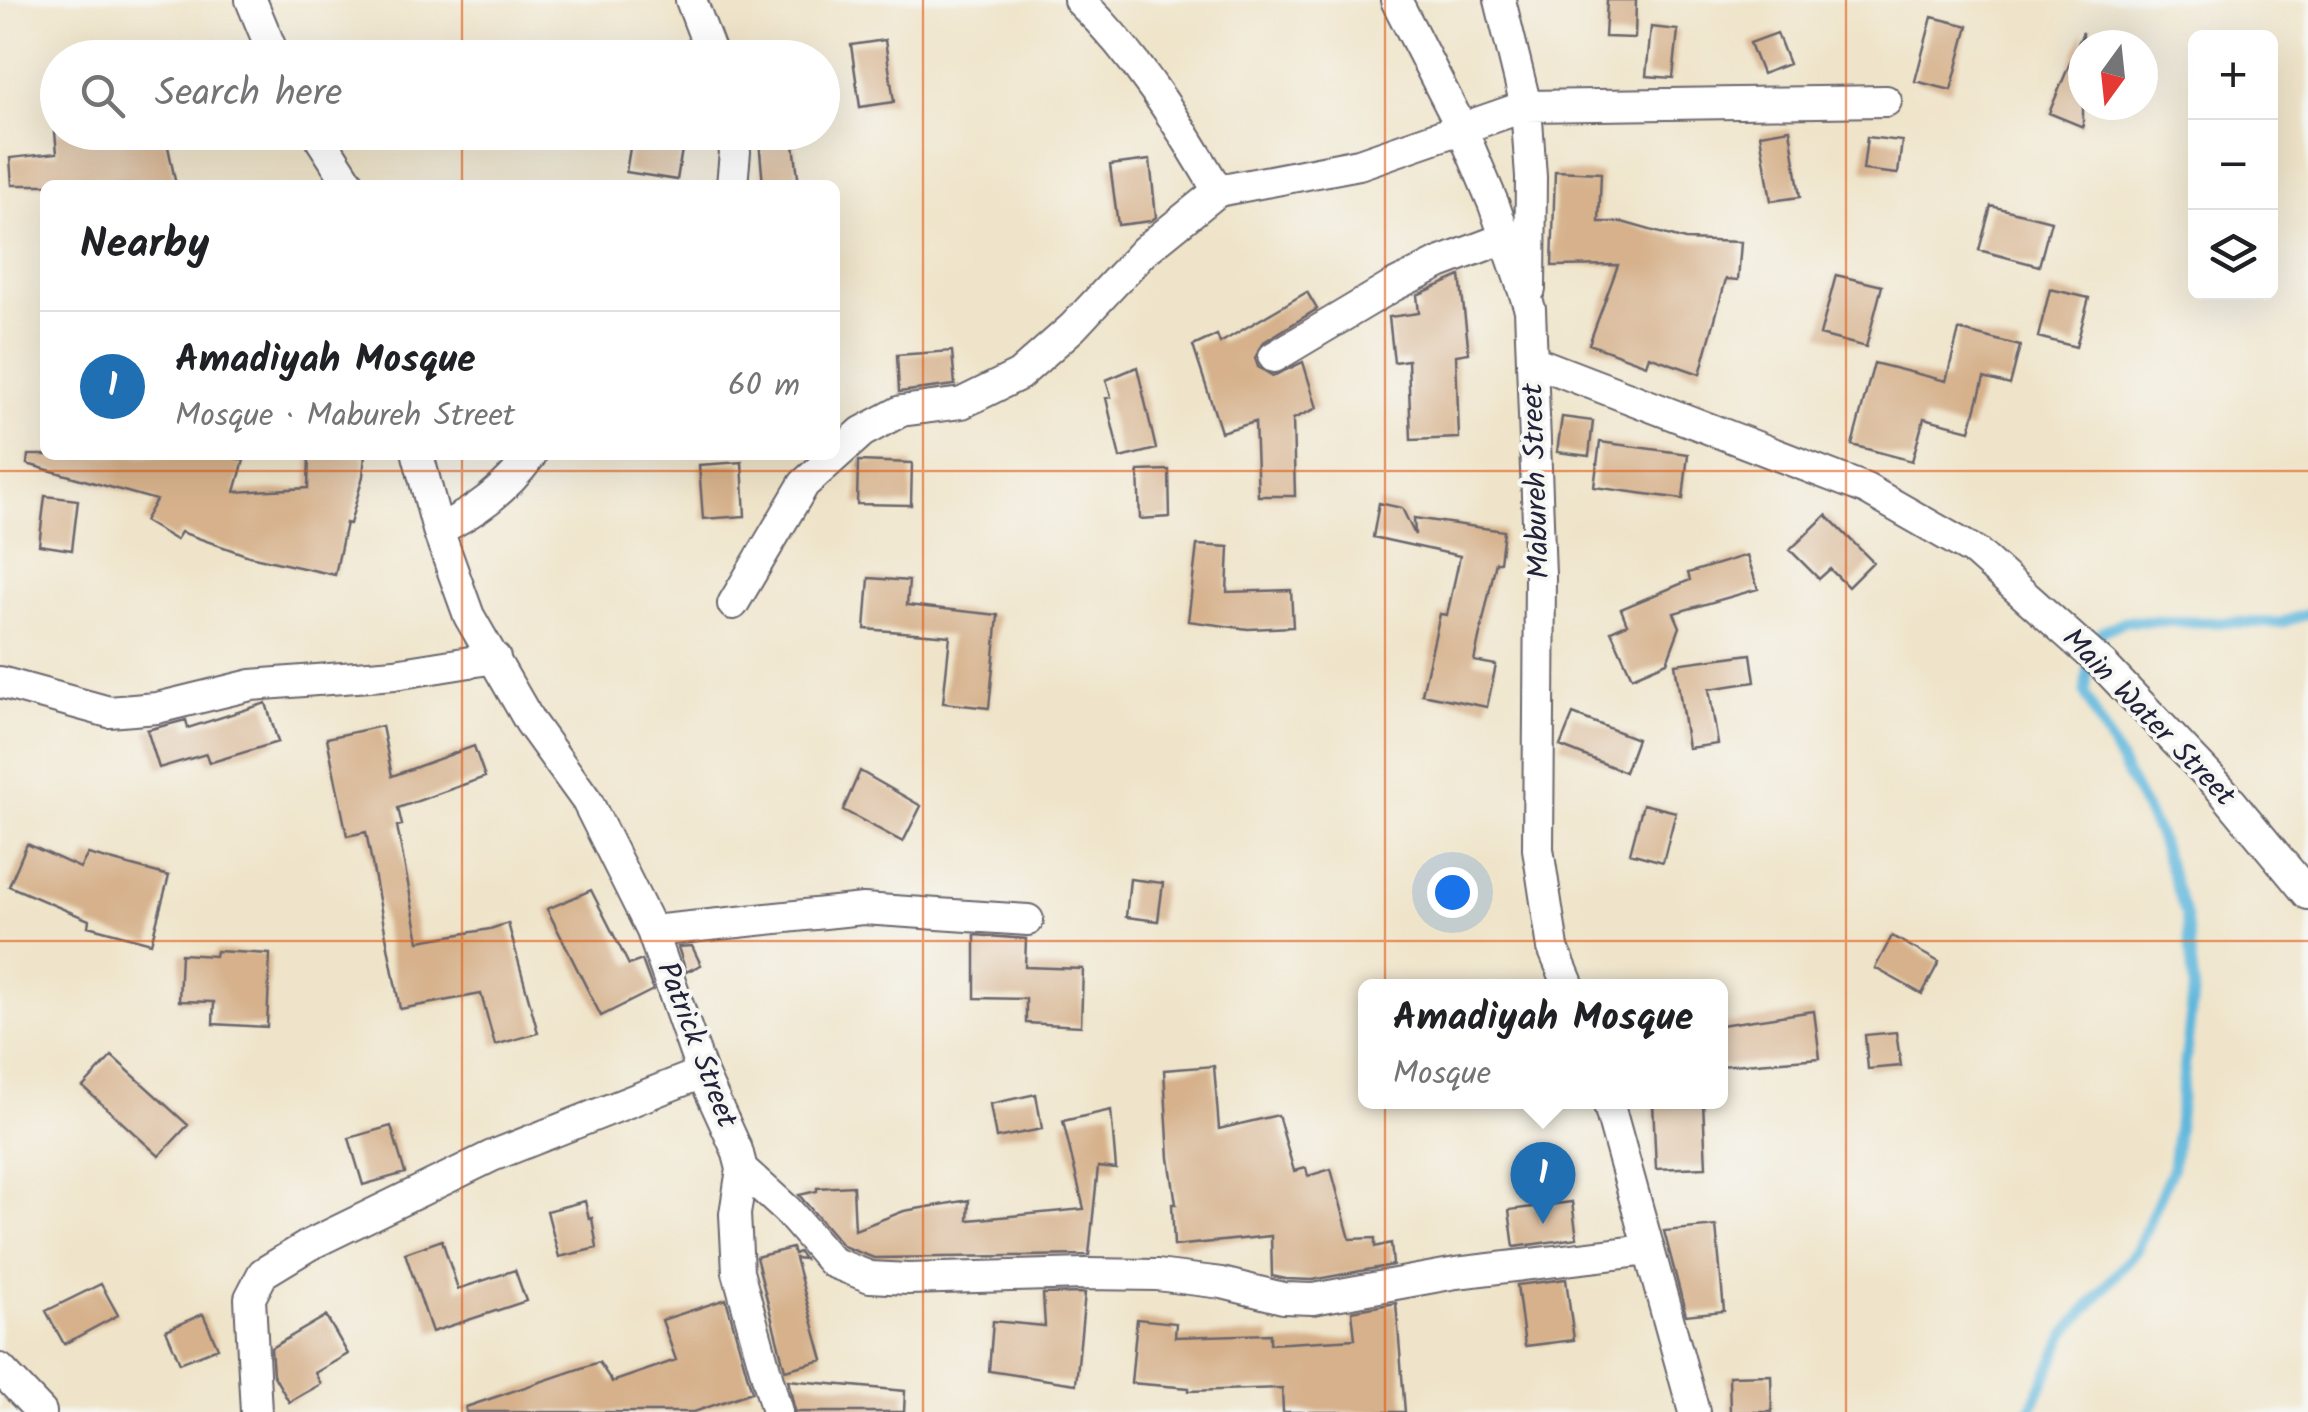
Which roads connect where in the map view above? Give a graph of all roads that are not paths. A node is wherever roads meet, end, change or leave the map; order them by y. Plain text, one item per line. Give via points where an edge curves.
1 (251, 0) edge
2 (691, 0) edge
3 (1078, 0) edge
4 (1396, 0) edge
5 (1500, 0) edge
6 (268, 40) edge
7 (706, 40) edge
8 (1886, 101) dead end
9 (1526, 106) junction
10 (1461, 127) junction
11 (328, 150) edge
12 (736, 150) edge
13 (347, 180) edge
14 (733, 180) edge
15 (1218, 191) junction
16 (1505, 238) junction
17 (1530, 309) junction
18 (1274, 357) dead end
19 (1533, 361) junction
20 (840, 452) edge
21 (419, 460) edge
22 (528, 460) edge
23 (831, 460) edge
24 (438, 530) junction
25 (733, 604) dead end
26 (495, 658) junction
27 (0, 682) edge
28 (2308, 894) edge
29 (1028, 920) dead end
30 (652, 931) junction
31 (1566, 979) edge
32 (702, 1073) junction
33 (1610, 1109) edge
34 (742, 1170) junction
35 (1648, 1250) junction
36 (0, 1369) edge
37 (41, 1412) edge
38 (256, 1412) edge
39 (777, 1412) edge
40 (1694, 1412) edge

1 - 6 street
2 - 7 street
3 - 15 street via 1116,36 1168,106
4 - 10 street, Mabureh Street
5 - 9 street
8 - 9 street
9 - 10 street
9 - 17 street
10 - 15 street via 1359,164
10 - 16 street, Mabureh Street
11 - 13 street
12 - 14 street
15 - 20 street via 1144,251 1020,375 962,403 901,411
16 - 17 street, Mabureh Street
16 - 18 street via 1393,286
17 - 19 street, Mabureh Street
19 - 28 street, Main Water Street via 1866,489 1976,552 2104,666 2220,788
19 - 31 street, Mabureh Street via 1538,849 1553,948
21 - 24 street, Patrick Street
22 - 24 street via 474,512
23 - 25 street via 804,484
24 - 26 street, Patrick Street via 469,616
26 - 27 street via 251,685 157,708 109,712
26 - 30 street, Patrick Street via 530,722 587,801
29 - 30 street via 863,909
30 - 32 street, Patrick Street
32 - 34 street, Patrick Street
32 - 38 street via 492,1156 263,1273 250,1298
33 - 35 street
34 - 35 street, Patrick Street via 832,1262 908,1280 1157,1275 1313,1299 1456,1272
34 - 39 street via 735,1214 738,1272
35 - 40 street
36 - 37 street

